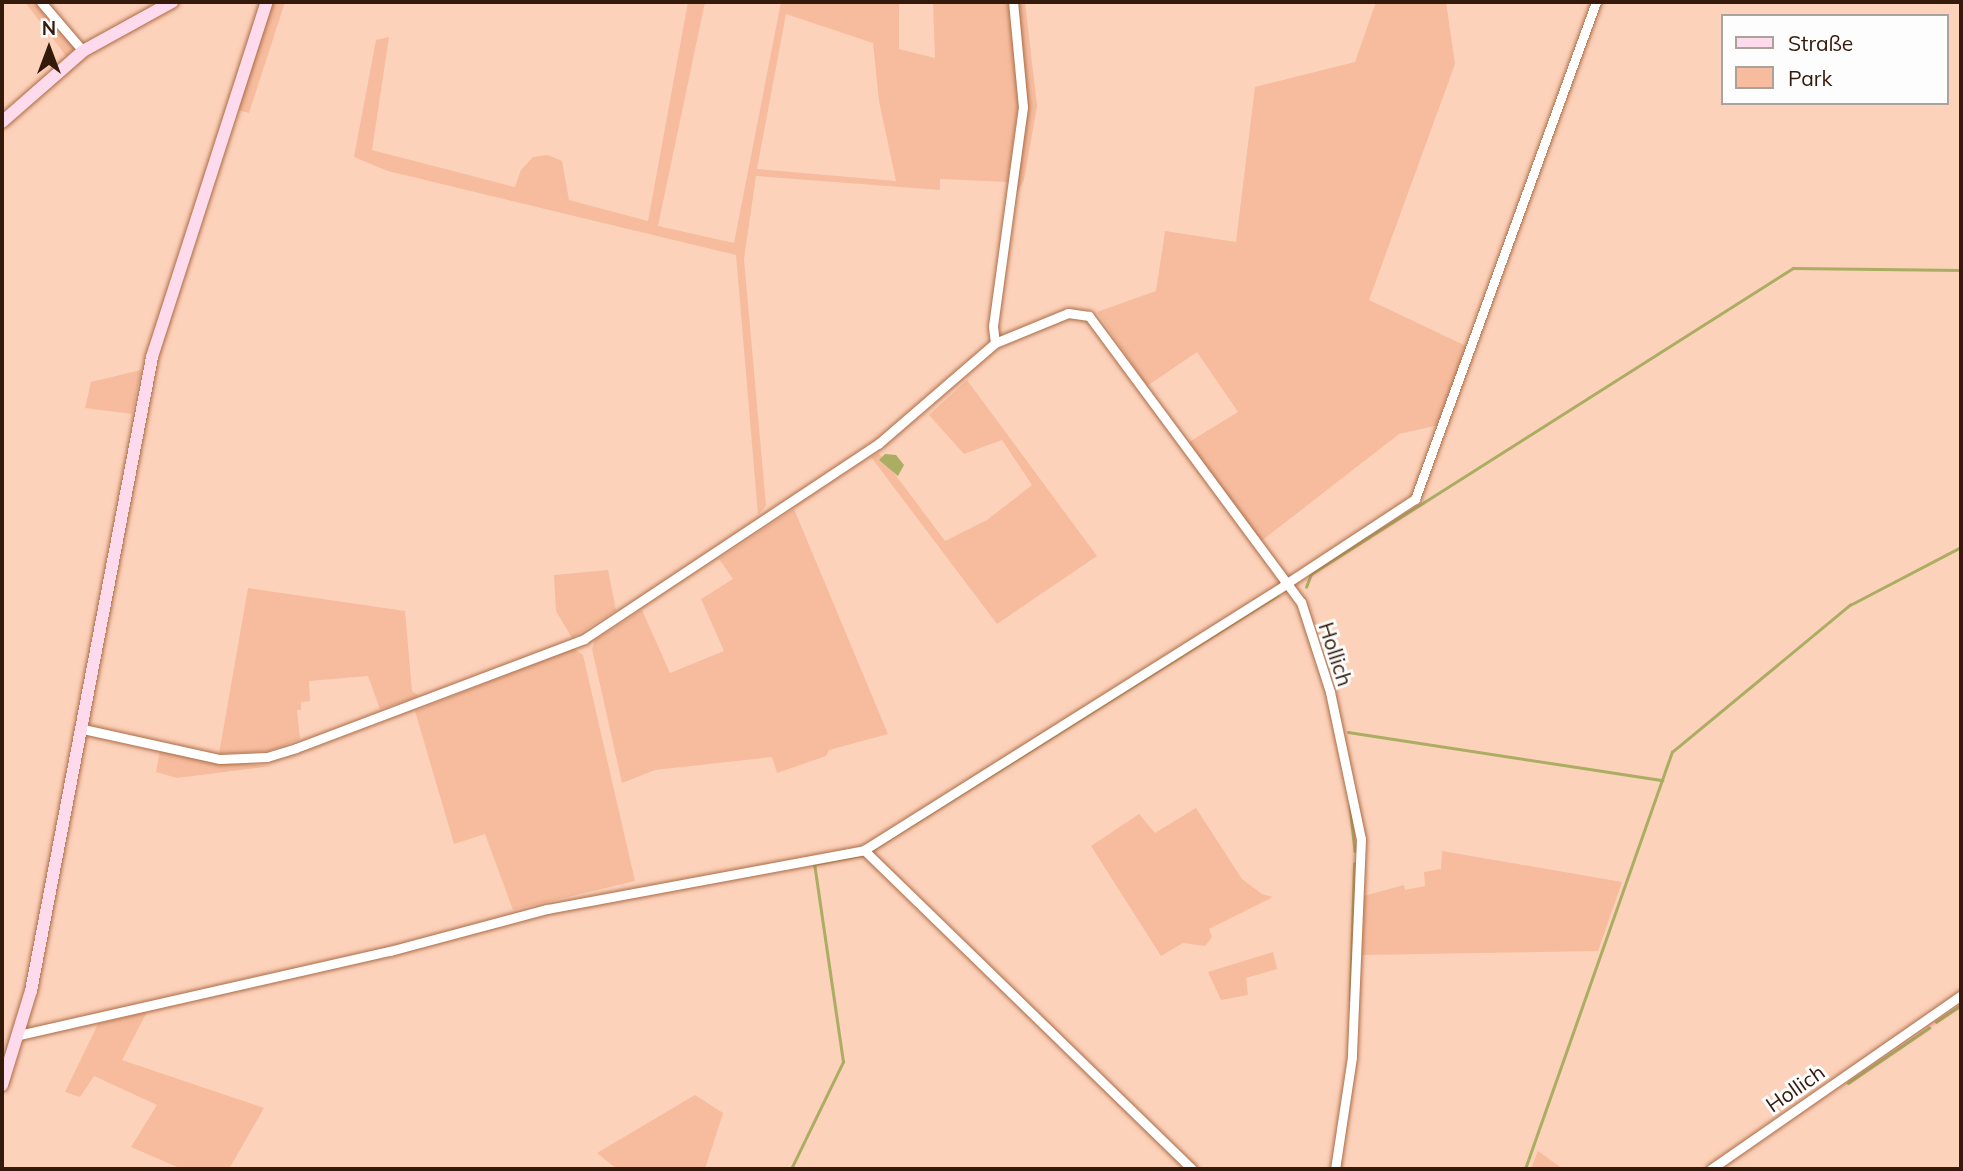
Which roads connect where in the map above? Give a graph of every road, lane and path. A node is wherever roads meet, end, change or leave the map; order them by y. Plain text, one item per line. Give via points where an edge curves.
1 (41, 2) edge
2 (172, 2) edge
3 (267, 2) edge
4 (1013, 2) edge
5 (1596, 2) edge
6 (83, 51) junction
7 (2, 122) edge
8 (995, 343) junction
9 (1284, 585) junction
10 (83, 729) junction
11 (864, 850) junction
12 (1961, 995) edge
13 (19, 1035) junction
14 (2, 1085) edge
15 (1192, 1169) edge
16 (1335, 1169) edge
17 (1712, 1169) edge

1 - 6 street
2 - 6 street
3 - 10 street via 152,357
4 - 8 street via 1023,107 993,326
5 - 9 street via 1415,499
6 - 7 street
8 - 9 street, Hollich via 1068,313 1088,316
8 - 10 street, Hollich via 878,444 584,639 267,757 220,759
9 - 11 street
9 - 16 street, Hollich via 1301,602 1330,692 1361,839 1352,1057
10 - 13 street
11 - 13 street via 547,909 390,951
11 - 15 street
12 - 17 street, Hollich
13 - 14 street

